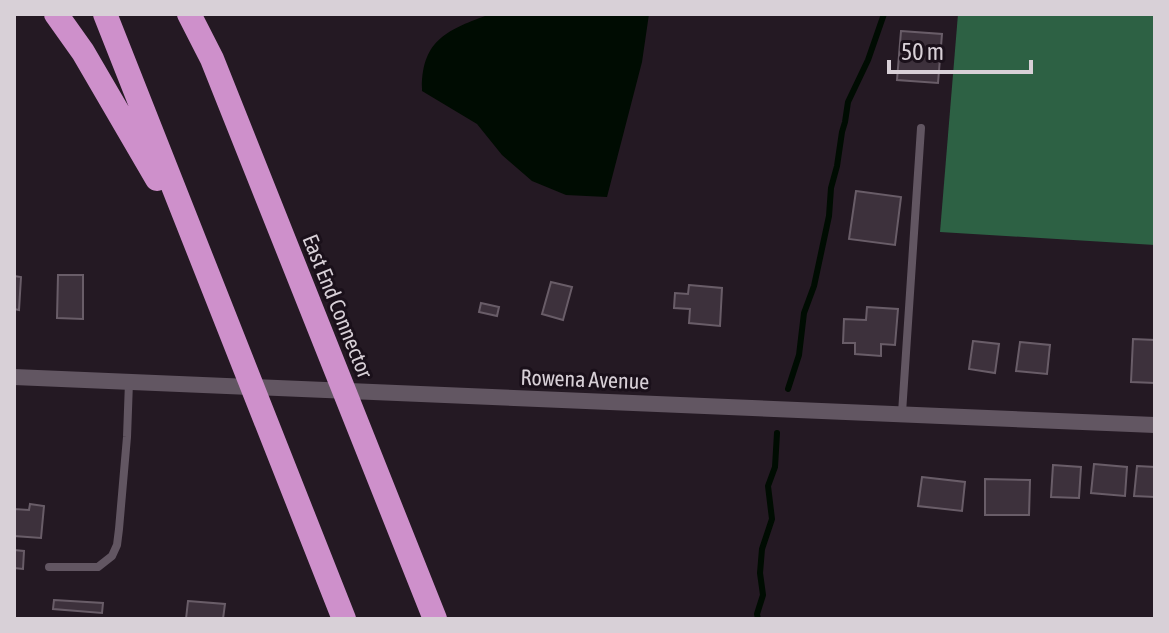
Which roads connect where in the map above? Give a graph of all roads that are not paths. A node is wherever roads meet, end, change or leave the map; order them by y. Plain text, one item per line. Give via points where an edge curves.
1 (56, 14) edge
2 (105, 14) edge
3 (189, 14) edge
4 (196, 14) edge
5 (212, 59) junction
6 (921, 128) dead end
7 (196, 247) junction
8 (14, 377) edge
9 (129, 382) junction
10 (902, 413) junction
11 (1155, 425) edge
12 (49, 567) dead end
13 (344, 619) edge
14 (435, 619) edge

1 - 7 highway
2 - 7 highway
3 - 5 highway, East End Connector
4 - 5 highway
5 - 14 highway, East End Connector
6 - 10 lane
7 - 13 highway
8 - 9 street, Rowena Avenue
9 - 10 street, Rowena Avenue
9 - 12 lane via 117,545 98,567
10 - 11 street, Rowena Avenue

